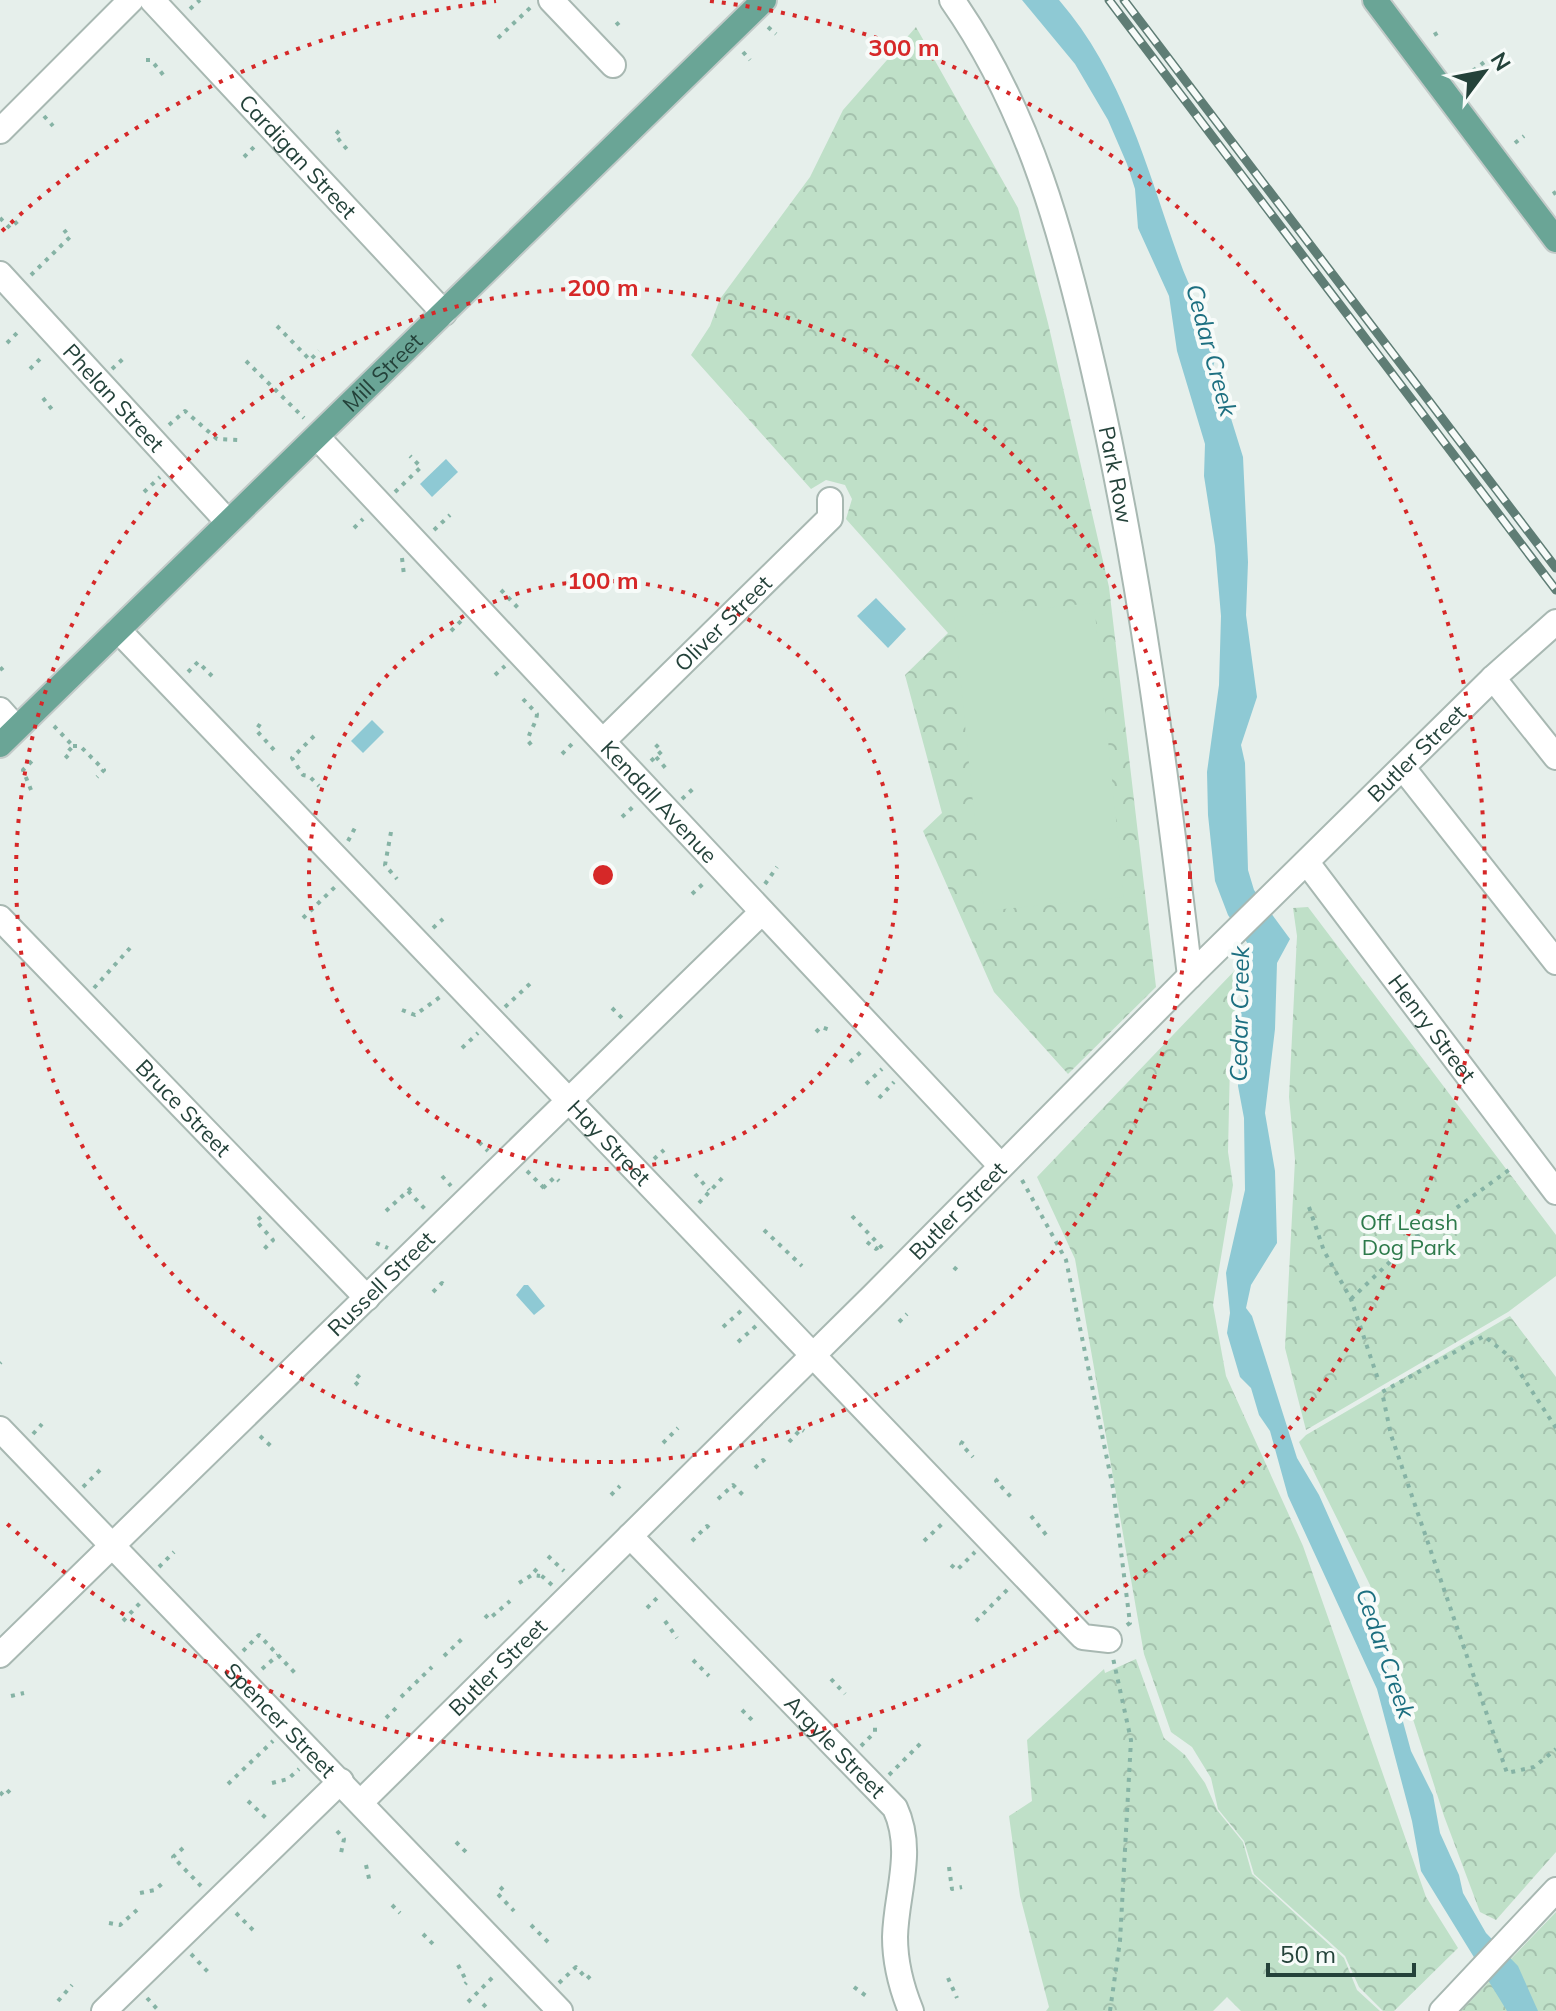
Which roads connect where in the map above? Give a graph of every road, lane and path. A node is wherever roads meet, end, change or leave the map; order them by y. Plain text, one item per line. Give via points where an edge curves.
1 (131, 0) edge
2 (152, 0) edge
3 (538, 0) edge
4 (551, 0) edge
5 (764, 0) edge
6 (952, 0) edge
7 (1375, 0) edge
8 (622, 20) dead end
9 (616, 25) dead end
10 (768, 27) dead end
11 (776, 34) dead end
12 (498, 38) dead end
13 (743, 52) dead end
14 (146, 60) dead end
15 (750, 60) dead end
16 (1487, 60) dead end
17 (613, 65) dead end
18 (165, 77) dead end
19 (1465, 77) dead end
20 (0, 131) edge
21 (339, 131) dead end
22 (1524, 136) dead end
23 (262, 139) dead end
24 (1515, 143) dead end
25 (350, 153) dead end
26 (244, 157) dead end
27 (0, 218) edge
28 (18, 221) dead end
29 (64, 230) dead end
30 (1556, 240) edge
31 (37, 260) dead end
32 (42, 265) junction
33 (0, 274) edge
34 (26, 280) dead end
35 (444, 313) junction
36 (277, 326) dead end
37 (19, 331) dead end
38 (7, 343) dead end
39 (319, 351) dead end
40 (43, 356) dead end
41 (125, 357) dead end
42 (246, 361) dead end
43 (30, 369) dead end
44 (111, 370) dead end
45 (43, 398) dead end
46 (54, 412) dead end
47 (311, 427) junction
48 (164, 429) dead end
49 (238, 440) dead end
50 (410, 456) dead end
51 (165, 472) dead end
52 (144, 492) dead end
53 (390, 496) dead end
54 (830, 500) dead end
55 (369, 513) dead end
56 (450, 515) dead end
57 (227, 521) junction
58 (354, 528) dead end
59 (428, 536) dead end
60 (501, 590) dead end
61 (520, 610) dead end
62 (466, 616) dead end
63 (1556, 622) edge
64 (118, 630) junction
65 (451, 631) dead end
66 (6, 665) dead end
67 (0, 670) edge
68 (212, 676) dead end
69 (181, 678) dead end
70 (1493, 678) junction
71 (523, 699) dead end
72 (260, 724) dead end
73 (54, 726) dead end
74 (5, 728) edge
75 (314, 736) dead end
76 (591, 739) junction
77 (654, 743) dead end
78 (73, 746) junction
79 (534, 748) dead end
80 (275, 751) dead end
81 (562, 754) dead end
82 (656, 757) junction
83 (1556, 757) edge
84 (69, 759) dead end
85 (669, 759) dead end
86 (33, 760) dead end
87 (651, 761) dead end
88 (663, 765) junction
89 (1403, 768) junction
90 (669, 772) dead end
91 (97, 777) dead end
92 (319, 786) dead end
93 (31, 790) dead end
94 (639, 801) dead end
95 (622, 817) dead end
96 (356, 826) dead end
97 (391, 832) dead end
98 (342, 847) dead end
99 (1308, 864) junction
100 (350, 872) junction
101 (710, 877) dead end
102 (397, 879) dead end
103 (692, 894) dead end
104 (762, 912) junction
105 (0, 918) edge
106 (303, 918) dead end
107 (130, 948) dead end
108 (1556, 962) edge
109 (1190, 976) junction
110 (533, 981) dead end
111 (455, 982) junction
112 (91, 992) dead end
113 (612, 1008) dead end
114 (402, 1010) dead end
115 (500, 1012) dead end
116 (628, 1024) dead end
117 (833, 1031) dead end
118 (816, 1032) dead end
119 (868, 1045) dead end
120 (850, 1062) dead end
121 (886, 1064) dead end
122 (899, 1078) dead end
123 (866, 1084) dead end
124 (879, 1098) dead end
125 (567, 1100) junction
126 (479, 1142) dead end
127 (492, 1155) dead end
128 (1529, 1156) junction
129 (520, 1164) dead end
130 (1001, 1166) junction
131 (695, 1174) dead end
132 (442, 1176) dead end
133 (724, 1176) dead end
134 (1022, 1180) dead end
135 (559, 1181) dead end
136 (456, 1191) dead end
137 (710, 1191) junction
138 (1556, 1192) edge
139 (702, 1206) dead end
140 (1309, 1207) dead end
141 (386, 1211) dead end
142 (431, 1215) dead end
143 (852, 1216) dead end
144 (256, 1221) dead end
145 (764, 1230) dead end
146 (867, 1242) dead end
147 (880, 1246) junction
148 (263, 1250) dead end
149 (892, 1257) dead end
150 (960, 1263) dead end
151 (802, 1266) dead end
152 (954, 1270) dead end
153 (447, 1288) dead end
154 (433, 1292) dead end
155 (367, 1298) junction
156 (1351, 1299) junction
157 (745, 1306) dead end
158 (907, 1314) dead end
159 (760, 1322) dead end
160 (899, 1322) dead end
161 (723, 1327) dead end
162 (738, 1342) dead end
163 (813, 1355) junction
164 (363, 1371) dead end
165 (1379, 1382) dead end
166 (358, 1385) dead end
167 (678, 1428) dead end
168 (1556, 1428) edge
169 (0, 1429) edge
170 (804, 1431) dead end
171 (260, 1436) dead end
172 (963, 1441) dead end
173 (789, 1442) dead end
174 (663, 1443) dead end
175 (273, 1448) dead end
176 (973, 1457) dead end
177 (767, 1465) dead end
178 (755, 1468) dead end
179 (101, 1469) dead end
180 (998, 1479) dead end
181 (620, 1486) dead end
182 (78, 1492) dead end
183 (611, 1495) dead end
184 (744, 1496) dead end
185 (1011, 1497) dead end
186 (718, 1499) dead end
187 (958, 1508) junction
188 (1031, 1516) dead end
189 (711, 1530) dead end
190 (630, 1536) junction
191 (1047, 1536) dead end
192 (988, 1539) junction
193 (692, 1541) dead end
194 (924, 1541) dead end
195 (111, 1544) junction
196 (174, 1552) dead end
197 (548, 1556) dead end
198 (951, 1565) dead end
199 (156, 1569) dead end
200 (534, 1569) dead end
201 (1022, 1575) junction
202 (543, 1577) junction
203 (569, 1577) dead end
204 (519, 1583) dead end
205 (557, 1590) dead end
206 (664, 1591) dead end
207 (145, 1598) dead end
208 (510, 1601) dead end
209 (647, 1608) dead end
210 (485, 1615) dead end
211 (678, 1620) dead end
212 (123, 1621) dead end
213 (665, 1621) dead end
214 (976, 1621) dead end
215 (1130, 1623) dead end
216 (671, 1627) junction
217 (465, 1636) dead end
218 (677, 1638) dead end
219 (1109, 1640) joint
220 (0, 1655) edge
221 (278, 1655) junction
222 (238, 1656) dead end
223 (444, 1656) dead end
224 (693, 1660) dead end
225 (432, 1667) dead end
226 (256, 1674) dead end
227 (296, 1674) dead end
228 (709, 1676) dead end
229 (831, 1679) dead end
230 (24, 1693) dead end
231 (845, 1694) dead end
232 (11, 1696) dead end
233 (401, 1697) dead end
234 (398, 1706) dead end
235 (742, 1710) dead end
236 (386, 1718) dead end
237 (754, 1722) dead end
238 (875, 1723) dead end
239 (277, 1737) dead end
240 (924, 1740) dead end
241 (908, 1748) dead end
242 (858, 1749) dead end
243 (1556, 1749) edge
244 (909, 1755) junction
245 (303, 1765) dead end
246 (886, 1778) dead end
247 (341, 1781) junction
248 (272, 1783) dead end
249 (228, 1784) dead end
250 (10, 1793) dead end
251 (0, 1795) edge
252 (248, 1801) dead end
253 (361, 1802) junction
254 (275, 1827) dead end
255 (337, 1831) dead end
256 (456, 1842) dead end
257 (183, 1848) dead end
258 (341, 1853) dead end
259 (470, 1856) dead end
260 (366, 1865) dead end
261 (949, 1867) dead end
262 (165, 1881) dead end
263 (370, 1883) dead end
264 (503, 1887) dead end
265 (962, 1887) dead end
266 (1556, 1890) edge
267 (140, 1893) dead end
268 (214, 1895) junction
269 (392, 1905) dead end
270 (137, 1910) dead end
271 (514, 1911) dead end
272 (400, 1913) dead end
273 (109, 1923) dead end
274 (531, 1925) dead end
275 (257, 1934) dead end
276 (423, 1934) dead end
277 (552, 1940) dead end
278 (435, 1946) dead end
279 (458, 1965) dead end
280 (500, 1971) dead end
281 (592, 1974) dead end
282 (948, 1978) dead end
283 (465, 1984) dead end
284 (72, 1985) dead end
285 (854, 1987) dead end
286 (869, 1998) dead end
287 (957, 1998) dead end
288 (558, 1999) edge
289 (58, 2001) dead end
290 (468, 2002) dead end
291 (483, 2004) dead end
292 (104, 2011) edge
293 (490, 2011) edge
294 (911, 2011) edge
295 (1110, 2011) edge
296 (1442, 2011) edge

1 - 20 street
2 - 35 street, Cardigan Street
3 - 12 path
4 - 17 street
5 - 35 main road, Mill Street
6 - 109 street, Park Row via 1022,123 1048,192 1083,324 1132,553
7 - 30 main road
8 - 9 path
10 - 11 path
13 - 15 path
14 - 18 path
16 - 19 path
21 - 25 path via 335,135
22 - 24 path
23 - 26 path
27 - 28 path via 10,228
29 - 32 path via 70,237
31 - 32 path
32 - 34 path
33 - 57 street, Phelan Street
35 - 47 main road, Mill Street
36 - 39 path via 310,360
37 - 38 path
40 - 43 path
41 - 44 path
42 - 47 path
45 - 46 path
47 - 57 main road, Mill Street
47 - 76 street, Kendall Avenue
48 - 49 path via 185,411 217,439
50 - 53 path via 421,467
51 - 52 path
54 - 76 street, Oliver Street via 827,521
55 - 58 path
56 - 59 path
57 - 64 main road, Mill Street
60 - 61 path
62 - 65 path
63 - 70 street, Butler Street
64 - 74 main road, Mill Street
64 - 100 street, Hay Street
66 - 67 path
68 - 69 path via 198,662
70 - 83 street
70 - 89 street, Butler Street
71 - 79 path via 537,714 528,730
72 - 80 path via 256,730
73 - 78 path
75 - 92 path via 292,758
76 - 81 path
76 - 104 street, Kendall Avenue
77 - 82 path via 662,751
78 - 84 path via 65,755
78 - 91 path via 80,746 104,770
82 - 87 path
82 - 88 path
85 - 88 path
86 - 93 path via 23,770
88 - 90 path
89 - 99 street, Butler Street
89 - 108 street
94 - 95 path
96 - 98 path
97 - 102 path via 385,865
99 - 109 street, Butler Street
99 - 128 street, Henry Street
100 - 106 path
100 - 111 street, Hay Street
101 - 103 path
104 - 125 street, Russell Street
104 - 130 street, Kendall Avenue
105 - 155 street, Bruce Street
107 - 112 path
109 - 130 street, Butler Street
110 - 115 path
111 - 114 path via 415,1015
111 - 125 street, Hay Street
113 - 116 path
117 - 118 path via 821,1027
119 - 120 path
121 - 123 path
122 - 124 path
125 - 155 street, Russell Street
125 - 163 street, Hay Street
126 - 127 path
128 - 138 street, Henry Street
128 - 156 path via 1415,1238
129 - 135 path via 546,1190 555,1177
130 - 163 street, Butler Street
131 - 137 path
132 - 136 path
133 - 137 path
134 - 215 path via 1066,1260 1113,1488
137 - 139 path via 698,1202
140 - 156 path via 1324,1251
141 - 142 path via 410,1189
143 - 147 path
144 - 148 path via 273,1240
145 - 151 path
146 - 147 path via 876,1249
147 - 149 path
150 - 152 path
153 - 154 path via 442,1283
155 - 195 street, Russell Street
156 - 165 path
157 - 161 path
158 - 160 path
159 - 162 path
163 - 187 street, Hay Street
163 - 190 street, Butler Street
164 - 166 path via 354,1381
167 - 174 path
168 - 243 path via 1509,1356 1484,1336 1382,1392 1391,1435 1507,1773 1534,1767
169 - 195 street, Spencer Street
170 - 173 path
171 - 175 path
172 - 176 path
177 - 178 path via 763,1460
179 - 182 path
180 - 185 path
181 - 183 path
184 - 186 path via 733,1485
187 - 192 street, Hay Street
187 - 194 path
188 - 191 path
189 - 193 path via 707,1526
190 - 253 street, Butler Street
190 - 294 street, Argyle Street via 895,1808 905,1832 897,1954
192 - 198 path via 957,1570
192 - 201 street, Hay Street
195 - 220 street, Russell Street
195 - 247 street, Spencer Street
196 - 199 path
197 - 203 path
200 - 202 path
201 - 214 path
201 - 219 street, Hay Street via 1083,1637
202 - 204 path via 532,1575
202 - 205 path
206 - 209 path
207 - 212 path
208 - 210 path via 489,1619
211 - 216 path
213 - 216 path
216 - 218 path
217 - 223 path
219 - 295 path via 1131,1740 1120,1941
221 - 222 path via 259,1635
221 - 226 path
221 - 227 path
224 - 228 path
225 - 233 path
229 - 231 path
230 - 232 path
234 - 236 path
235 - 237 path
238 - 242 path via 875,1732
239 - 249 path
240 - 244 path
241 - 244 path
244 - 246 path
245 - 248 path via 288,1779
247 - 253 street, Spencer Street
247 - 268 street
250 - 251 path via 6,1789
252 - 254 path
253 - 288 street, Spencer Street
255 - 258 path via 344,1839
256 - 259 path
257 - 268 path via 173,1857
260 - 263 path
261 - 265 path via 952,1889
262 - 267 path
264 - 271 path via 497,1893
266 - 296 street
268 - 275 path
268 - 292 street
269 - 272 path
270 - 273 path via 120,1925
274 - 277 path via 549,1943
276 - 278 path
279 - 283 path
280 - 290 path
281 - 288 path via 587,1979 576,1967
282 - 287 path
284 - 289 path
285 - 286 path
291 - 293 path

